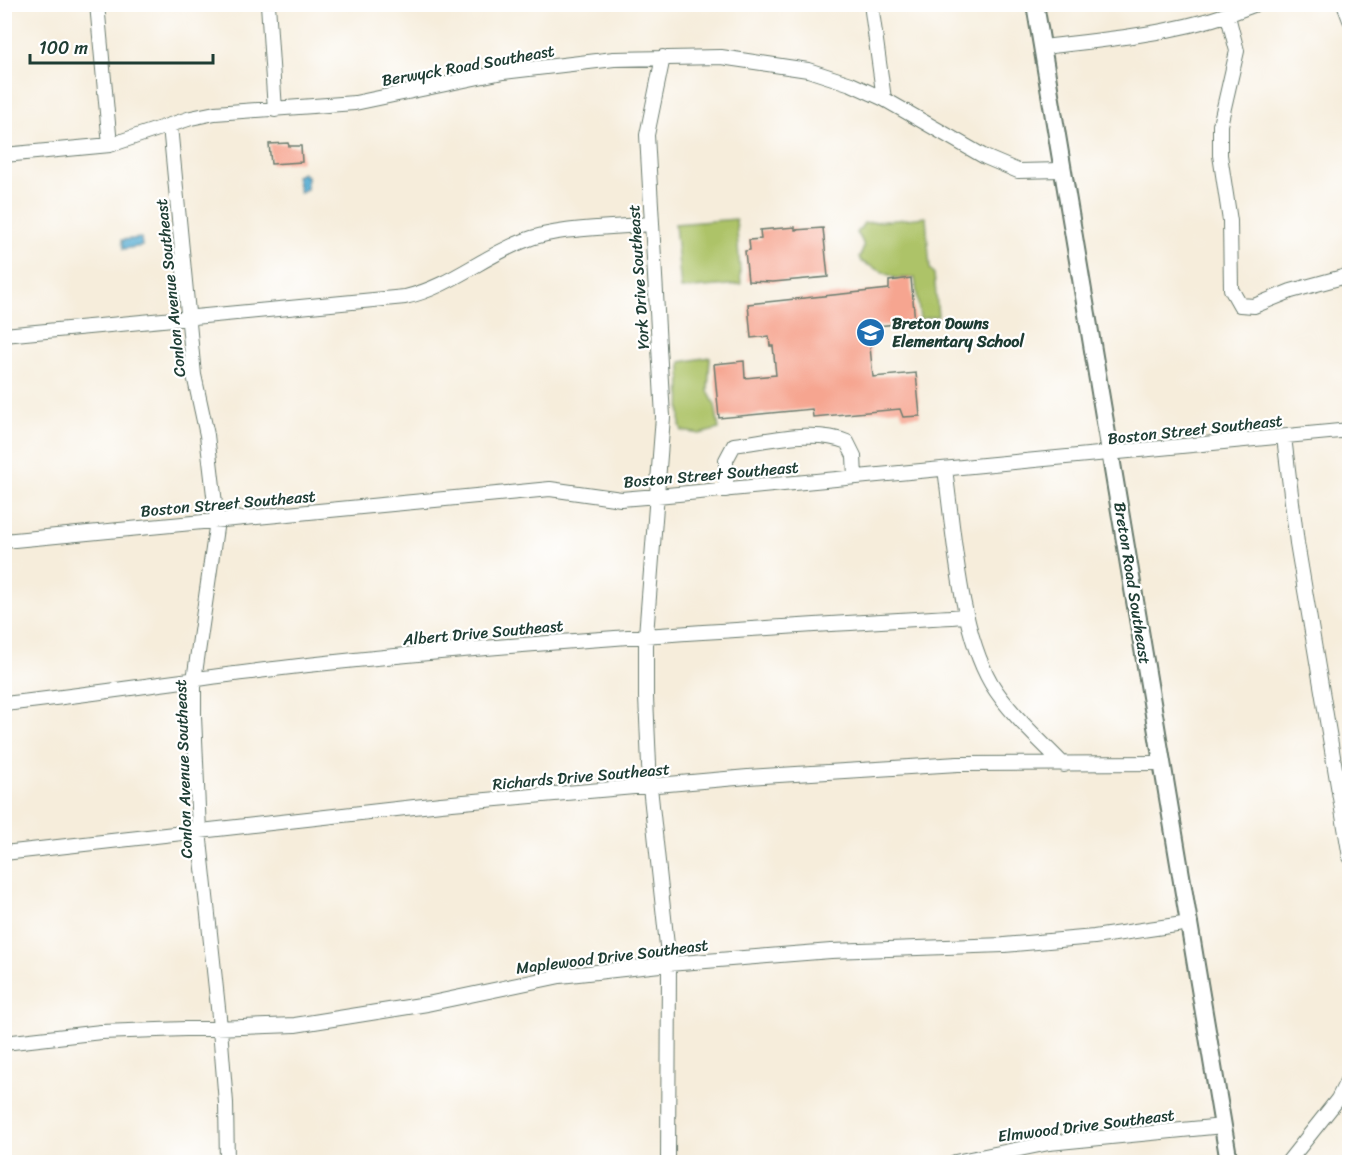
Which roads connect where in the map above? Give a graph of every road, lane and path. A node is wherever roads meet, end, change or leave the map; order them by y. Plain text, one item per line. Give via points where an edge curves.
1 (97, 4) edge
2 (268, 4) edge
3 (871, 4) edge
4 (1035, 4) edge
5 (1256, 4) edge
6 (1344, 4) edge
7 (1228, 16) junction
8 (1350, 20) edge
9 (1043, 47) junction
10 (663, 57) junction
11 (884, 99) junction
12 (275, 110) junction
13 (170, 126) junction
14 (110, 145) junction
15 (4, 155) edge
16 (1062, 170) junction
17 (650, 224) junction
18 (1350, 275) edge
19 (190, 317) junction
20 (4, 335) edge
21 (1350, 430) edge
22 (1284, 437) junction
23 (1111, 454) junction
24 (945, 469) junction
25 (855, 477) junction
26 (726, 490) junction
27 (657, 496) junction
28 (217, 521) junction
29 (4, 541) edge
30 (967, 616) junction
31 (646, 635) junction
32 (195, 680) junction
33 (4, 704) edge
34 (1162, 763) junction
35 (1064, 765) junction
36 (650, 787) junction
37 (199, 831) junction
38 (4, 853) edge
39 (1350, 857) edge
40 (1190, 923) junction
41 (669, 964) junction
42 (220, 1029) junction
43 (4, 1043) edge
44 (1350, 1075) edge
45 (1223, 1126) junction
46 (227, 1162) edge
47 (668, 1162) edge
48 (955, 1162) edge
49 (1229, 1162) edge
50 (1288, 1162) edge

1 - 14 street
2 - 12 street
3 - 11 street
4 - 9 main road, Breton Road Southeast
5 - 7 street
6 - 8 street
7 - 9 street via 1156,34
7 - 18 street via 1237,51 1220,125 1220,156 1230,221 1231,289 1240,304 1254,306
9 - 16 main road, Breton Road Southeast
10 - 11 street, Berwyck Road Southeast via 721,57 775,64 819,74
10 - 12 street, Berwyck Road Southeast via 514,71 355,103
10 - 17 street, York Drive Southeast via 647,135
11 - 16 street, Berwyck Road Southeast via 985,157 1018,171
12 - 13 street, Berwyck Road Southeast via 214,113
13 - 14 street, Berwyck Road Southeast
13 - 19 street, Conlon Avenue Southeast
14 - 15 street, Berwyck Road Southeast
16 - 23 main road, Breton Road Southeast
17 - 19 street via 529,238 491,254 425,293
17 - 27 street, York Drive Southeast via 663,417
19 - 20 street
19 - 28 street, Conlon Avenue Southeast via 194,375 207,435
21 - 22 street, Boston Street Southeast
22 - 23 street, Boston Street Southeast
22 - 39 street via 1301,566
23 - 24 street, Boston Street Southeast
23 - 34 main road, Breton Road Southeast
24 - 25 street, Boston Street Southeast
24 - 30 street
25 - 26 street, Boston Street Southeast
25 - 26 street via 854,456 847,442 832,436 787,439 734,445 726,460
26 - 27 street, Boston Street Southeast
27 - 28 street, Boston Street Southeast via 621,499 550,489
27 - 31 street, York Drive Southeast
28 - 29 street, Boston Street Southeast
28 - 32 street, Conlon Avenue Southeast
30 - 31 street, Albert Drive Southeast
30 - 35 street via 991,683
31 - 32 street, Albert Drive Southeast via 317,664
31 - 36 street, York Drive Southeast
32 - 33 street, Albert Drive Southeast
32 - 37 street, Conlon Avenue Southeast
34 - 35 street, Richards Drive Southeast
34 - 40 main road, Breton Road Southeast
35 - 36 street, Richards Drive Southeast via 958,765
36 - 37 street, Richards Drive Southeast via 441,804
36 - 41 street, York Drive Southeast
37 - 38 street, Richards Drive Southeast
37 - 42 street, Conlon Avenue Southeast
40 - 41 street, Maplewood Drive Southeast via 1004,945 831,951
40 - 45 main road, Breton Road Southeast
41 - 42 street, Maplewood Drive Southeast via 560,976 362,1016
41 - 47 street, York Drive Southeast
42 - 43 street, Maplewood Drive Southeast via 101,1032
42 - 46 street, Conlon Avenue Southeast
44 - 50 street via 1338,1099
45 - 48 street, Elmwood Drive Southeast via 1050,1143
45 - 49 main road, Breton Road Southeast

